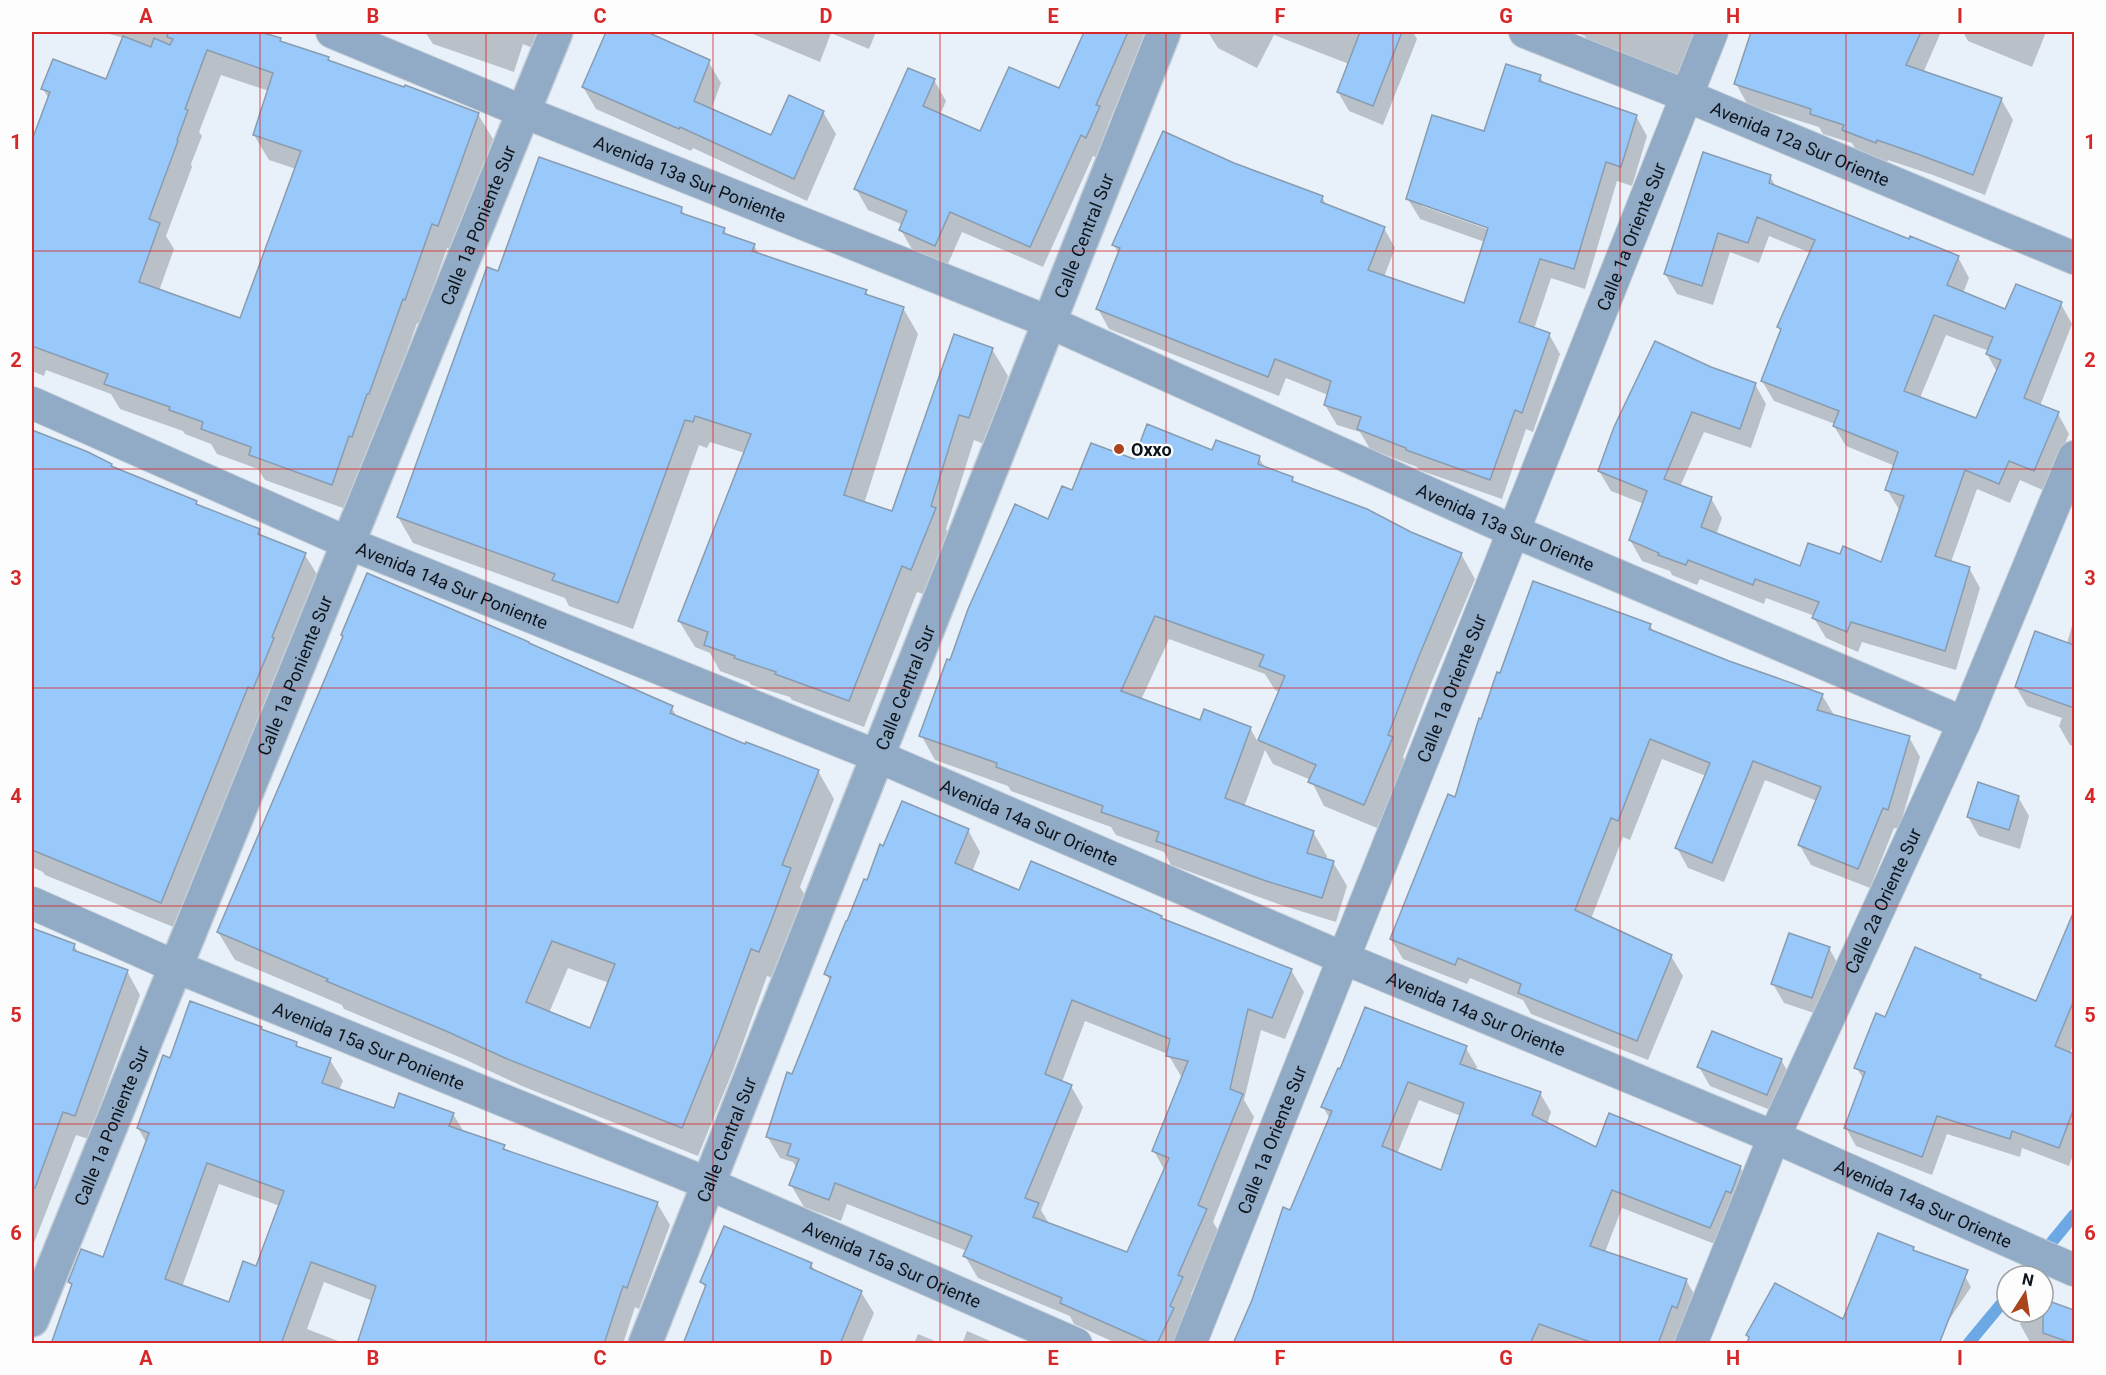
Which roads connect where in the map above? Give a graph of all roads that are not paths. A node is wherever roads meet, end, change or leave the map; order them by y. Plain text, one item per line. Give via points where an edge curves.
1 (332, 32) edge
2 (556, 32) edge
3 (1164, 32) edge
4 (1525, 32) edge
5 (1712, 32) edge
6 (1687, 96) junction
7 (524, 112) junction
8 (2074, 258) edge
9 (1049, 322) junction
10 (32, 403) edge
11 (2074, 457) edge
12 (1513, 531) junction
13 (348, 543) junction
14 (1964, 723) junction
15 (877, 756) junction
16 (32, 903) edge
17 (1343, 958) junction
18 (174, 966) junction
19 (1774, 1137) junction
20 (709, 1184) junction
21 (2070, 1268) edge
22 (32, 1320) edge
23 (645, 1344) edge
24 (1076, 1344) edge
25 (1190, 1344) edge
26 (1691, 1344) edge

1 - 7 street, Avenida 13a Sur Poniente
2 - 7 street, Calle 1a Poniente Sur
3 - 9 street, Calle Central Sur
4 - 6 street, Avenida 12a Sur Oriente
5 - 6 street, Calle 1a Oriente Sur
6 - 8 street, Avenida 12a Sur Oriente
6 - 12 street, Calle 1a Oriente Sur
7 - 9 street, Avenida 13a Sur Poniente
7 - 13 street, Calle 1a Poniente Sur
9 - 12 street, Avenida 13a Sur Oriente
9 - 15 street, Calle Central Sur
10 - 13 street, Avenida 14a Sur Poniente
11 - 14 street, Calle 2a Oriente Sur
12 - 14 street, Avenida 13a Sur Oriente
12 - 17 street, Calle 1a Oriente Sur
13 - 15 street, Avenida 14a Sur Poniente
13 - 18 street, Calle 1a Poniente Sur
14 - 19 street, Calle 2a Oriente Sur
15 - 17 street, Avenida 14a Sur Oriente
15 - 20 street, Calle Central Sur
16 - 18 street, Avenida 15a Sur Poniente
17 - 19 street, Avenida 14a Sur Oriente
17 - 25 street, Calle 1a Oriente Sur
18 - 20 street, Avenida 15a Sur Poniente
18 - 22 street, Calle 1a Poniente Sur
19 - 21 street, Avenida 14a Sur Oriente
19 - 26 street, Calle 2a Oriente Sur
20 - 23 street, Calle Central Sur
20 - 24 street, Avenida 15a Sur Oriente

